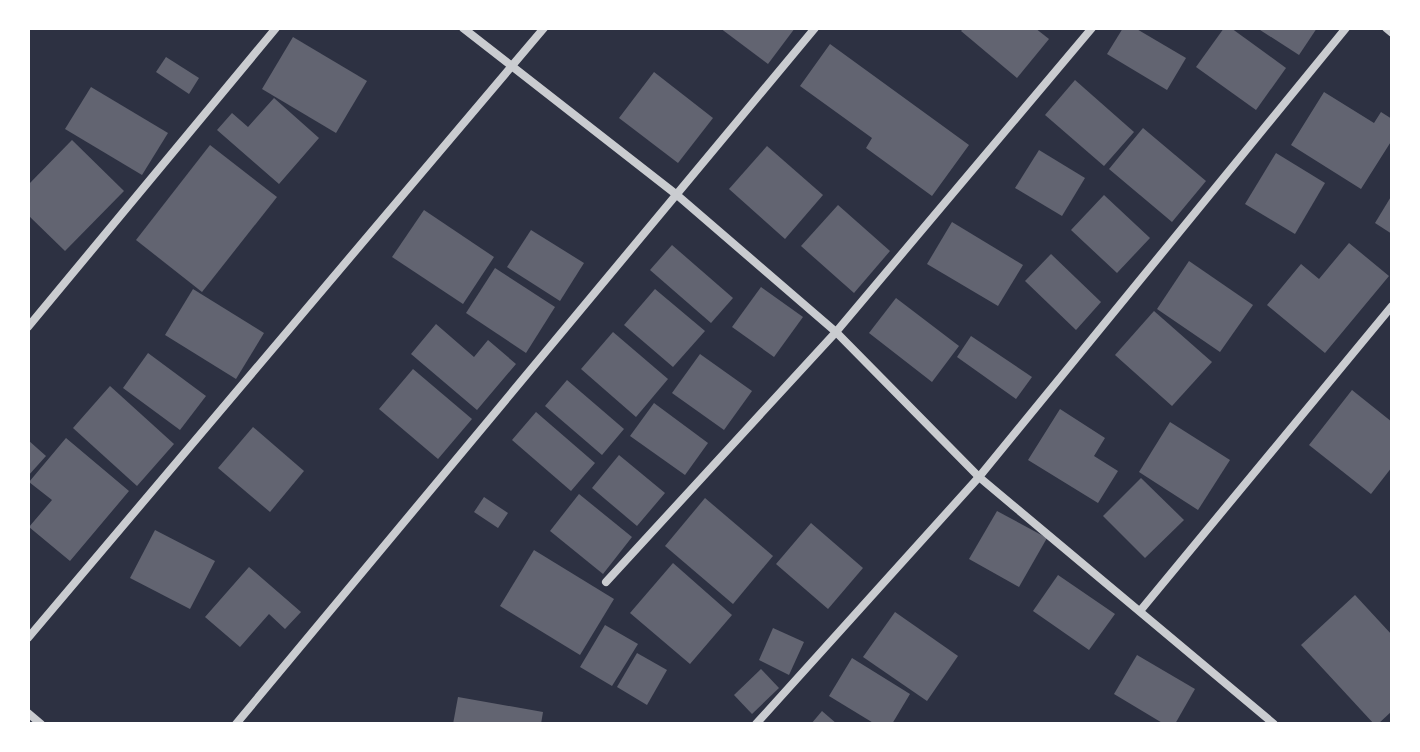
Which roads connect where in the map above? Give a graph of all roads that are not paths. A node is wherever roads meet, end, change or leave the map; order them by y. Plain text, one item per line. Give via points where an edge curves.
1 (276, 28) edge
2 (463, 28) edge
3 (544, 28) edge
4 (815, 28) edge
5 (1092, 28) edge
6 (1346, 28) edge
7 (1386, 28) edge
8 (1392, 33) edge
9 (512, 67) junction
10 (677, 195) junction
11 (1392, 306) edge
12 (28, 327) edge
13 (836, 332) junction
14 (979, 477) junction
15 (606, 582) dead end
16 (1140, 611) junction
17 (28, 638) edge
18 (28, 713) edge
19 (41, 724) edge
20 (236, 724) edge
21 (756, 724) edge
22 (1274, 724) edge

1 - 12 street
2 - 9 street
3 - 9 street
4 - 10 street
5 - 13 street
6 - 14 street
7 - 8 street
9 - 10 street
9 - 17 street
10 - 13 street
10 - 20 street
11 - 16 street
13 - 14 street
13 - 15 street
14 - 16 street
14 - 21 street
16 - 22 street
18 - 19 street

